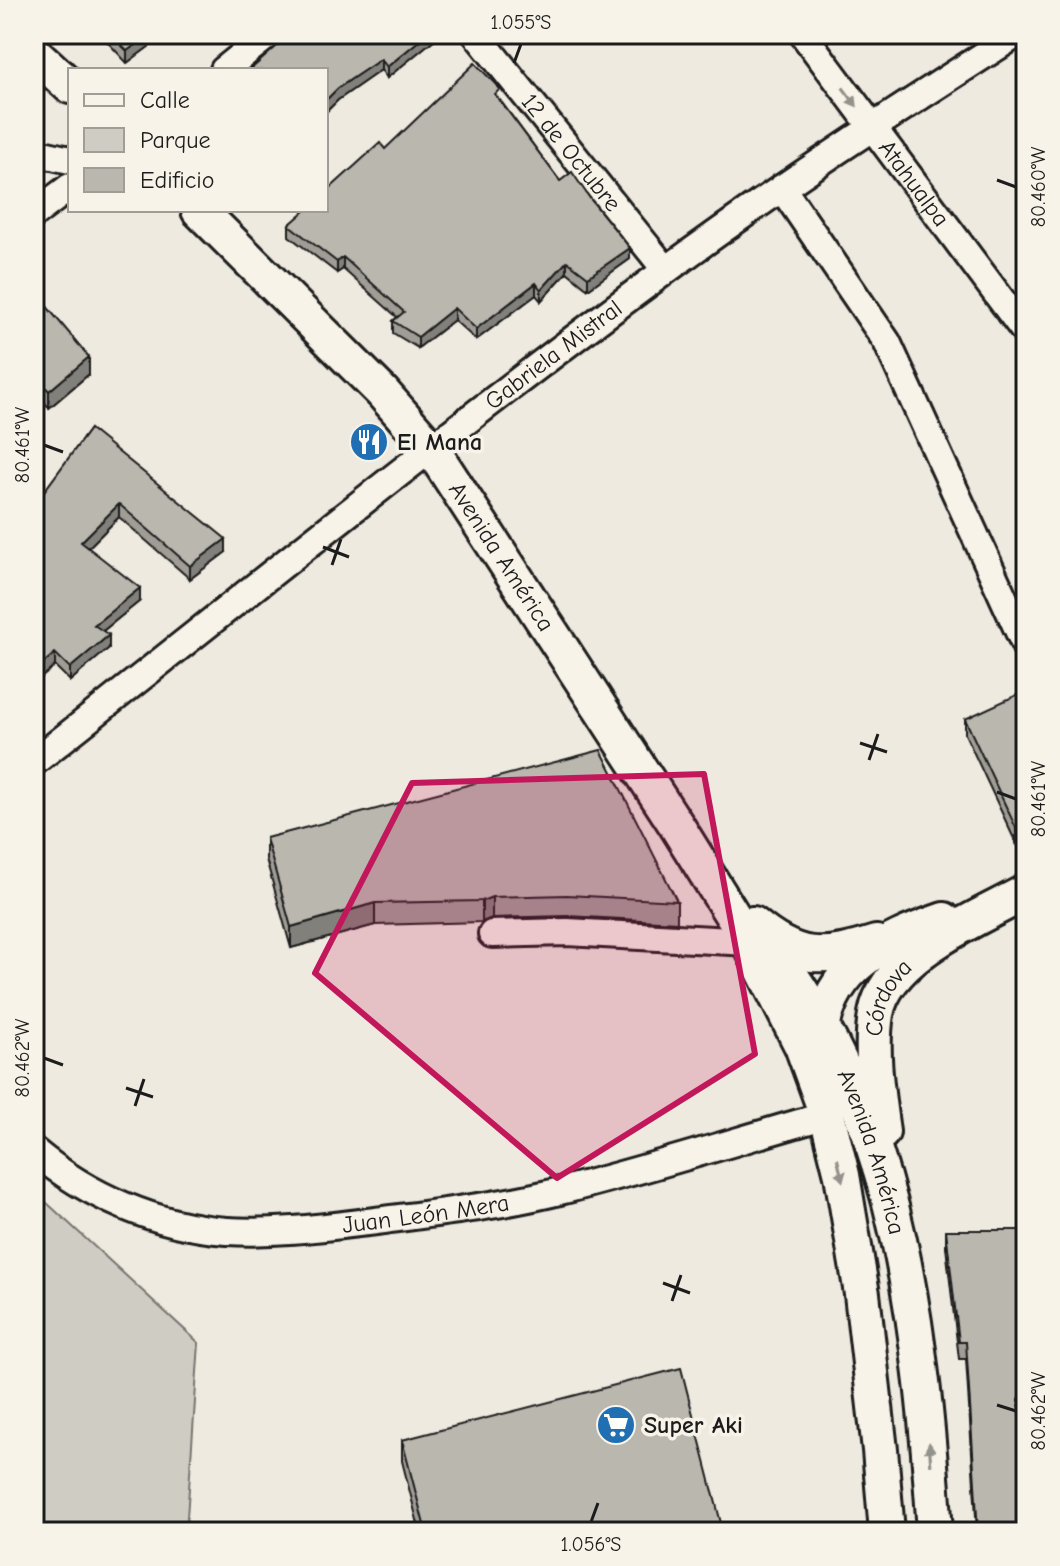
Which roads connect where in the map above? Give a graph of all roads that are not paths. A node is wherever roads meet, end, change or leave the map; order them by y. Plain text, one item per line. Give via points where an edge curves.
1 (269, 34) edge
2 (476, 34) edge
3 (803, 34) edge
4 (1017, 34) edge
5 (34, 53) edge
6 (226, 68) edge
7 (68, 84) edge
8 (872, 127) junction
9 (34, 152) edge
10 (68, 160) edge
11 (68, 188) edge
12 (782, 188) junction
13 (201, 212) edge
14 (34, 214) edge
15 (666, 270) junction
16 (1026, 333) edge
17 (431, 448) junction
18 (1026, 647) edge
19 (34, 762) edge
20 (1026, 891) edge
21 (937, 923) junction
22 (751, 933) junction
23 (492, 934) dead end
24 (822, 1025) junction
25 (827, 1115) junction
26 (34, 1151) edge
27 (894, 1223) junction
28 (887, 1532) edge
29 (935, 1532) edge

1 - 6 street
2 - 15 street, 12 de Octubre
3 -> 8 street, Atahualpa
4 - 8 street, Gabriela Mistral
5 - 7 street
8 - 12 street, Gabriela Mistral
8 - 16 street, Atahualpa
9 - 10 street
11 - 14 street
12 - 15 street, Gabriela Mistral
12 - 18 street via 887,342
13 - 17 street, Avenida América
15 - 17 street, Gabriela Mistral
17 - 19 street, Gabriela Mistral
17 - 22 street, Avenida América
20 - 21 street, Córdova
20 - 27 street, Córdova via 912,959 881,1000 875,1024 876,1061
21 - 22 street via 825,956 789,949
21 - 24 street, Córdova via 880,948 853,967 832,994
22 - 23 street
22 - 24 street, Avenida América via 796,983
22 - 25 street, Avenida América
24 - 25 street, Córdova
24 - 27 street, Avenida América via 867,1125
25 - 26 street, Juan León Mera via 550,1193 462,1210 290,1231 225,1231 137,1211 107,1199
25 -> 28 street, Avenida América via 862,1294
29 -> 27 street, Avenida América via 919,1355

